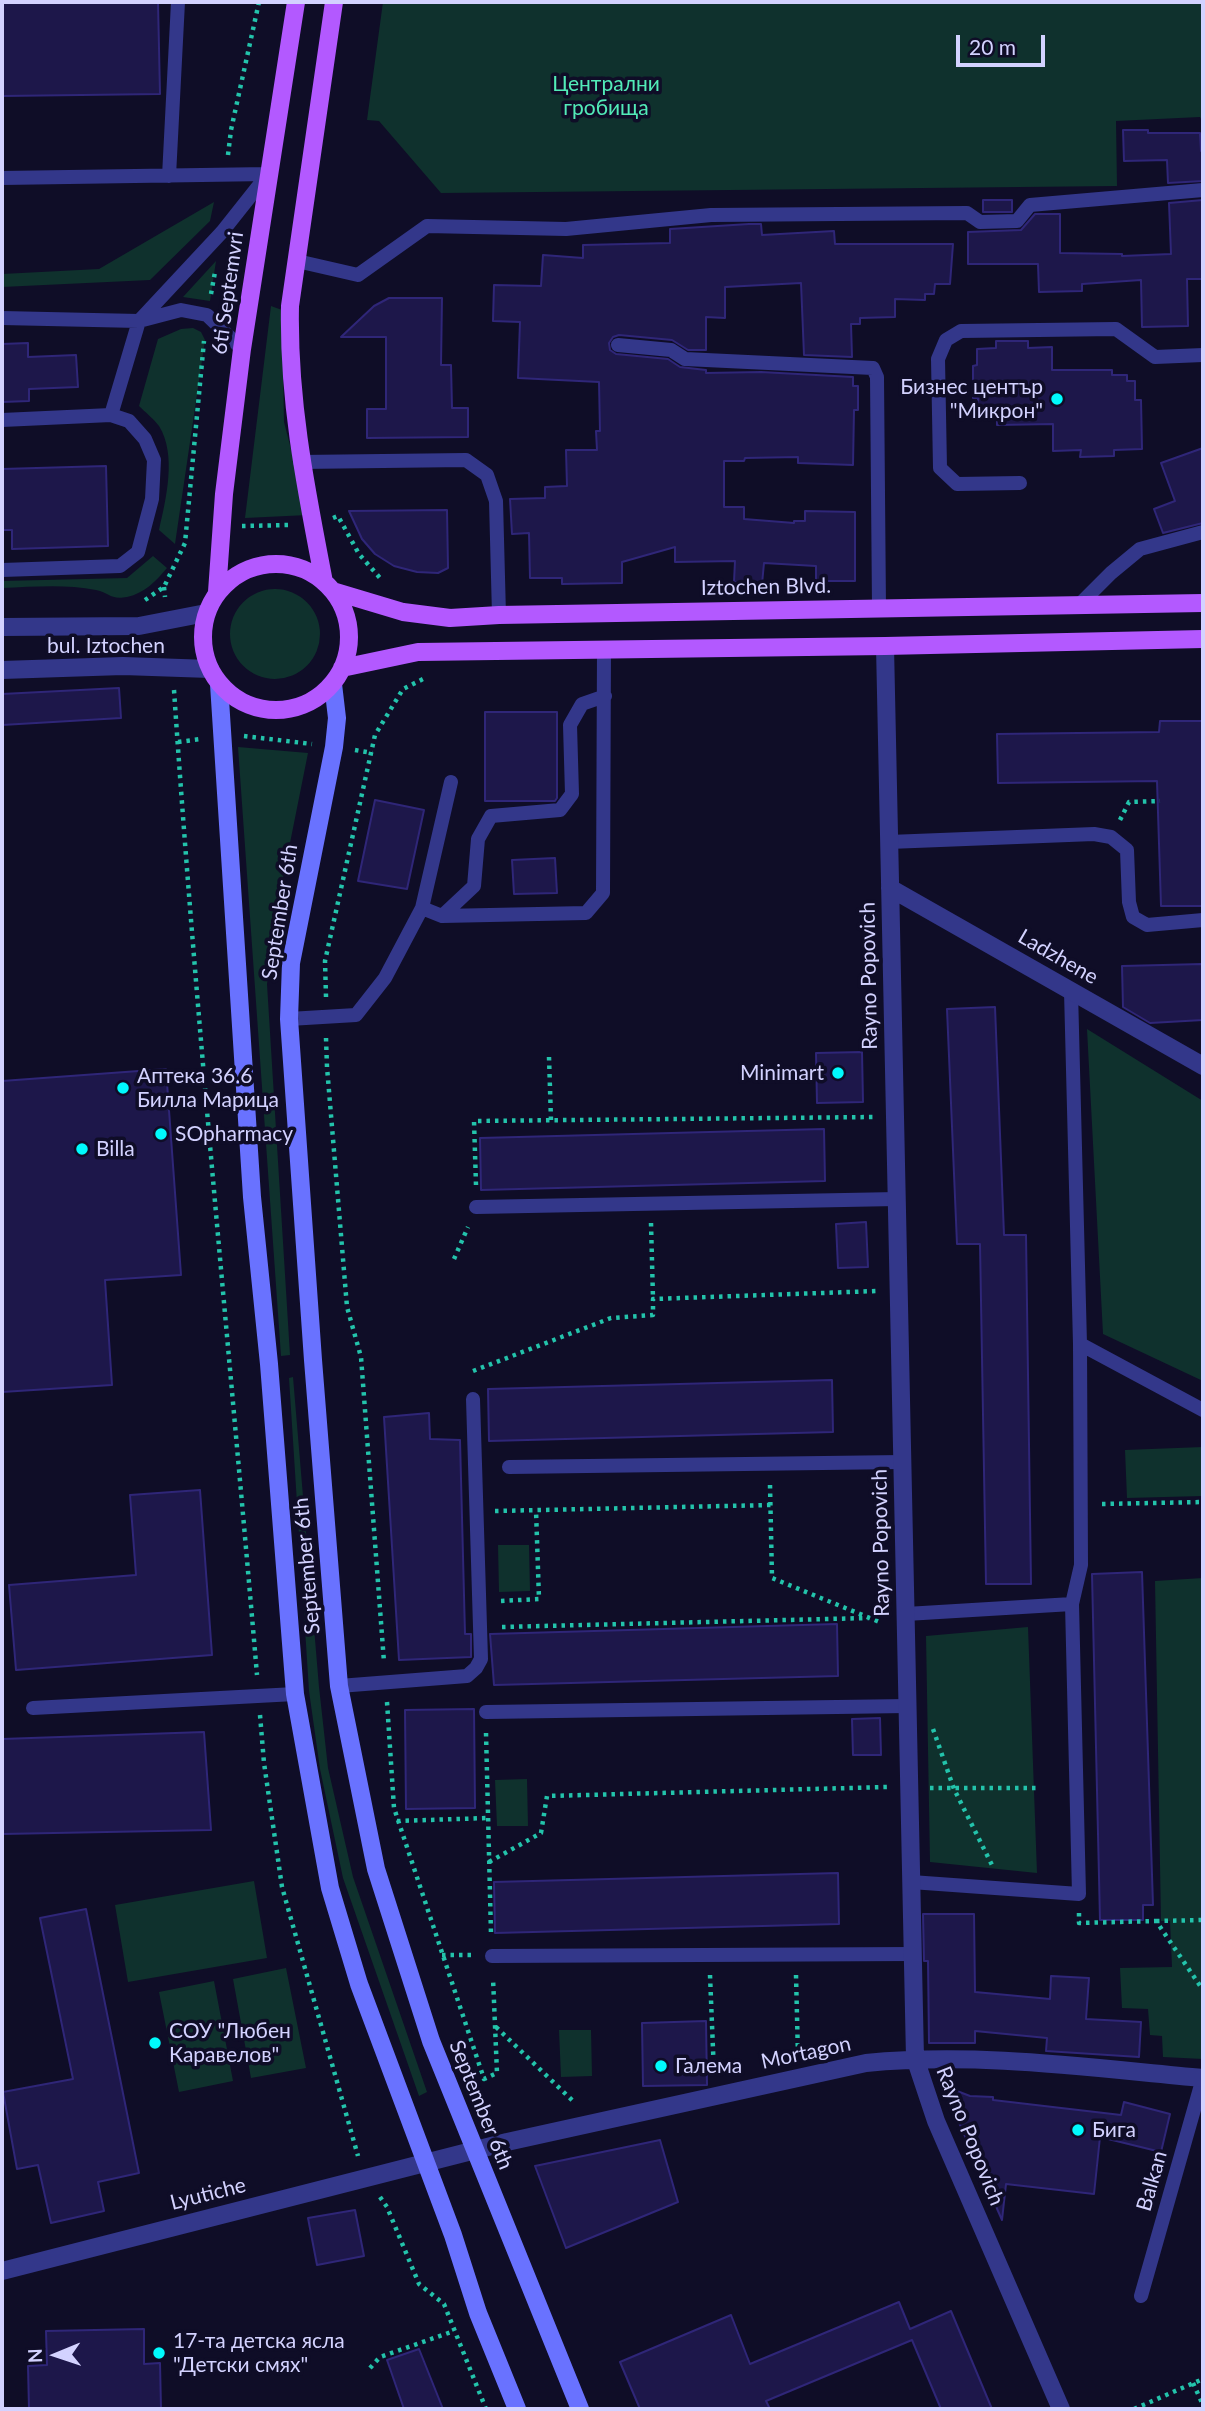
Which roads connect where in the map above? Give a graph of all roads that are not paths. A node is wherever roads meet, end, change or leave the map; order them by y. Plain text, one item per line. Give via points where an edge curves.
1 (178, 2) edge
2 (296, 2) edge
3 (334, 2) edge
4 (268, 174) junction
5 (169, 176) junction
6 (2, 178) edge
7 (1203, 190) edge
8 (297, 261) junction
9 (2, 318) edge
10 (139, 321) junction
11 (618, 345) dead end
12 (242, 349) junction
13 (1203, 355) edge
14 (111, 415) junction
15 (2, 420) edge
16 (300, 462) junction
17 (1020, 483) dead end
18 (1203, 532) edge
19 (2, 570) edge
20 (328, 587) junction
21 (217, 592) junction
22 (1082, 603) junction
23 (1203, 603) edge
24 (879, 608) junction
25 (206, 613) junction
26 (499, 615) junction
27 (2, 628) edge
28 (1203, 639) edge
29 (885, 646) junction
30 (604, 648) junction
31 (2, 670) edge
32 (337, 676) junction
33 (214, 677) junction
34 (605, 696) junction
35 (451, 782) dead end
36 (889, 842) junction
37 (890, 888) junction
38 (422, 908) junction
39 (442, 916) junction
40 (1203, 920) edge
41 (1071, 991) junction
42 (289, 1019) junction
43 (1203, 1066) edge
44 (897, 1199) junction
45 (477, 1208) road end
46 (1080, 1343) junction
47 (473, 1399) dead end
48 (1203, 1410) edge
49 (902, 1462) junction
50 (509, 1467) dead end
51 (1072, 1604) junction
52 (906, 1614) junction
53 (339, 1686) junction
54 (295, 1694) junction
55 (907, 1706) junction
56 (33, 1708) dead end
57 (486, 1712) road end
58 (911, 1882) junction
59 (912, 1954) junction
60 (492, 1956) road end
61 (915, 2058) junction
62 (1203, 2078) edge
63 (474, 2151) junction
64 (425, 2164) junction
65 (2, 2271) edge
66 (1141, 2296) dead end
67 (517, 2409) edge
68 (580, 2409) edge
69 (1061, 2409) edge

1 - 5 lane
2 - 4 main road, 6ti Septemvri
3 - 8 main road
4 - 5 lane
4 - 10 lane via 222,232
4 - 12 main road, 6ti Septemvri
5 - 6 lane
7 - 8 lane via 1030,205 1017,221 980,222 967,214 724,215 566,229 427,226 358,275
8 - 16 main road via 289,355
9 - 10 lane
10 - 12 lane via 181,310 207,314
10 - 14 lane
11 - 24 lane via 671,350 685,359 873,368 877,377
12 - 21 main road, 6ti Septemvri
13 - 17 lane via 1155,357 1116,329 961,331 946,340 938,359 940,468 957,484
14 - 15 lane
14 - 19 lane via 129,421 145,439 154,460 152,499 138,552 120,566
16 - 20 main road
16 - 26 lane via 466,460 487,475 496,501
18 - 22 lane via 1140,549
20 - 21 main road, 6ti Septemvri via 304,569 280,564 256,566
20 - 26 main road, Iztochen Blvd. via 403,612 450,618
20 - 32 main road via 344,609 349,629 348,649
21 - 25 main road, 6ti Septemvri
22 - 23 main road, Iztochen Blvd.
22 - 24 main road, Iztochen Blvd.
24 - 26 main road, Iztochen Blvd.
25 - 27 street, bul. Iztochen via 139,626
25 - 33 main road, 6ti Septemvri via 202,642
28 - 29 main road
29 - 30 main road
29 - 36 street, Rayno Popovich
30 - 32 main road via 418,652
30 - 34 lane
31 - 33 street, bul. Iztochen via 123,666
32 - 33 main road via 313,701 289,710 263,710 239,701
32 - 42 main road, September 6th via 334,747 291,963
33 - 54 main road, September 6th
34 - 39 lane via 582,704 570,725 572,794 560,810 491,816 478,839 474,886
34 - 39 lane via 603,893 586,913
35 - 38 lane
36 - 37 street, Rayno Popovich
36 - 40 lane via 1111,837 1127,850 1133,916 1147,925
37 - 41 street, Ladzhene
37 - 44 street, Rayno Popovich
38 - 39 lane
38 - 42 lane via 385,978 356,1014
41 - 43 street, Ladzhene
41 - 46 lane
42 - 53 main road, September 6th
44 - 45 lane
44 - 49 street, Rayno Popovich
46 - 48 lane
46 - 51 lane via 1081,1565
47 - 53 lane via 481,1659 467,1676
49 - 50 lane
49 - 52 street, Rayno Popovich
51 - 52 lane
51 - 58 lane via 1079,1894
52 - 55 street, Rayno Popovich
53 - 63 main road, September 6th via 376,1868 431,2041
54 - 56 lane
54 - 64 main road, September 6th via 330,1888 359,1984
55 - 57 lane
55 - 58 street, Rayno Popovich
58 - 59 street, Rayno Popovich
59 - 60 lane
59 - 61 street, Rayno Popovich
61 - 62 street, Mortagon via 972,2058
61 - 63 street, Mortagon via 799,2077
61 - 69 street, Rayno Popovich via 936,2121
62 - 66 lane, Balkan
63 - 64 street, Mortagon
63 - 68 main road, September 6th
64 - 65 street, Lyutiche
64 - 67 main road, September 6th

